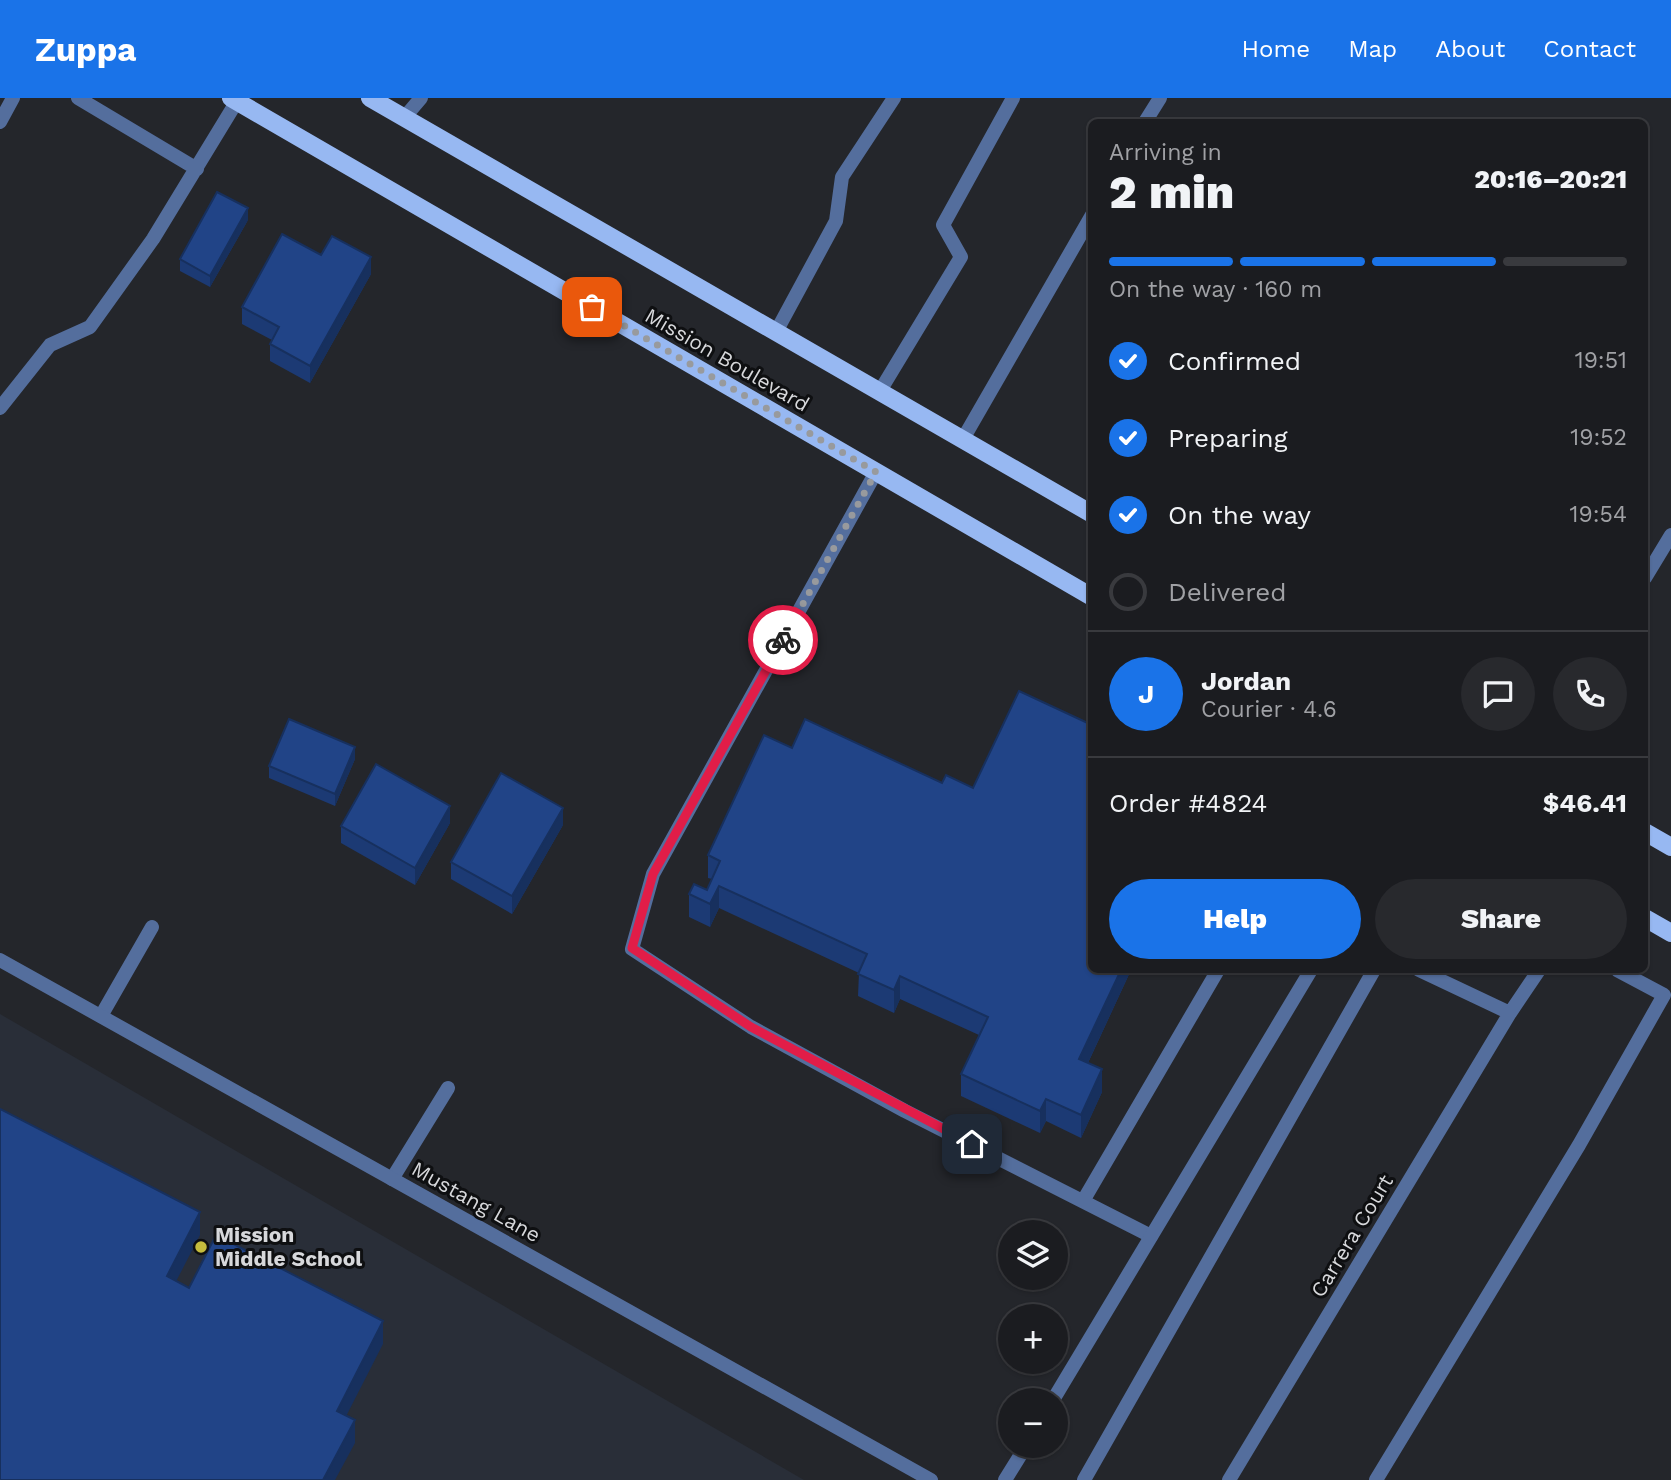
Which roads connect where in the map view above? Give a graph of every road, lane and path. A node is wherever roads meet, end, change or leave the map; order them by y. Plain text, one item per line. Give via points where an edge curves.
1 (13, 98) edge
2 (78, 98) edge
3 (370, 98) edge
4 (421, 98) edge
5 (894, 98) edge
6 (1013, 98) edge
7 (1160, 98) edge
8 (234, 100) edge
9 (404, 118) junction
10 (1148, 119) edge
11 (0, 122) edge
12 (197, 169) junction
13 (1088, 222) edge
14 (776, 332) junction
15 (880, 391) junction
16 (0, 408) edge
17 (962, 439) junction
18 (876, 472) junction
19 (1088, 512) edge
20 (1671, 535) edge
21 (1648, 573) edge
22 (1088, 595) edge
23 (1648, 834) edge
24 (1671, 847) edge
25 (1648, 920) edge
26 (152, 927) dead end
27 (1671, 933) edge
28 (0, 960) edge
29 (1216, 973) edge
30 (1309, 973) edge
31 (1372, 973) edge
32 (1425, 973) edge
33 (1537, 973) edge
34 (1623, 973) edge
35 (1510, 1013) junction
36 (101, 1016) junction
37 (448, 1088) dead end
38 (393, 1179) junction
39 (1083, 1201) junction
40 (1152, 1236) junction
41 (1060, 1388) edge
42 (1019, 1458) edge
43 (931, 1480) edge
44 (1005, 1480) edge
45 (1084, 1480) edge
46 (1229, 1480) edge
47 (1376, 1480) edge

1 - 11 street
2 - 12 street
3 - 9 main road
4 - 9 street
5 - 14 street via 842,177 836,220
6 - 15 street via 943,225 961,257
7 - 10 street
8 - 12 street
8 - 18 main road, Mission Boulevard
9 - 14 main road
12 - 16 street via 90,327 50,345
13 - 17 street
14 - 15 main road
15 - 17 main road
17 - 19 main road
18 - 22 main road, Mission Boulevard
18 - 39 street via 653,874 632,948 751,1027
20 - 21 street
23 - 24 main road
25 - 27 main road
26 - 36 street
28 - 36 street, Mustang Lane
29 - 39 street
30 - 40 street
31 - 45 street
32 - 35 street
33 - 35 street, Carrera Court
34 - 47 street via 1664,995 1579,1145
35 - 46 street, Carrera Court
36 - 38 street, Mustang Lane
37 - 38 street
38 - 43 street, Mustang Lane
39 - 40 street
40 - 41 street
42 - 44 street

